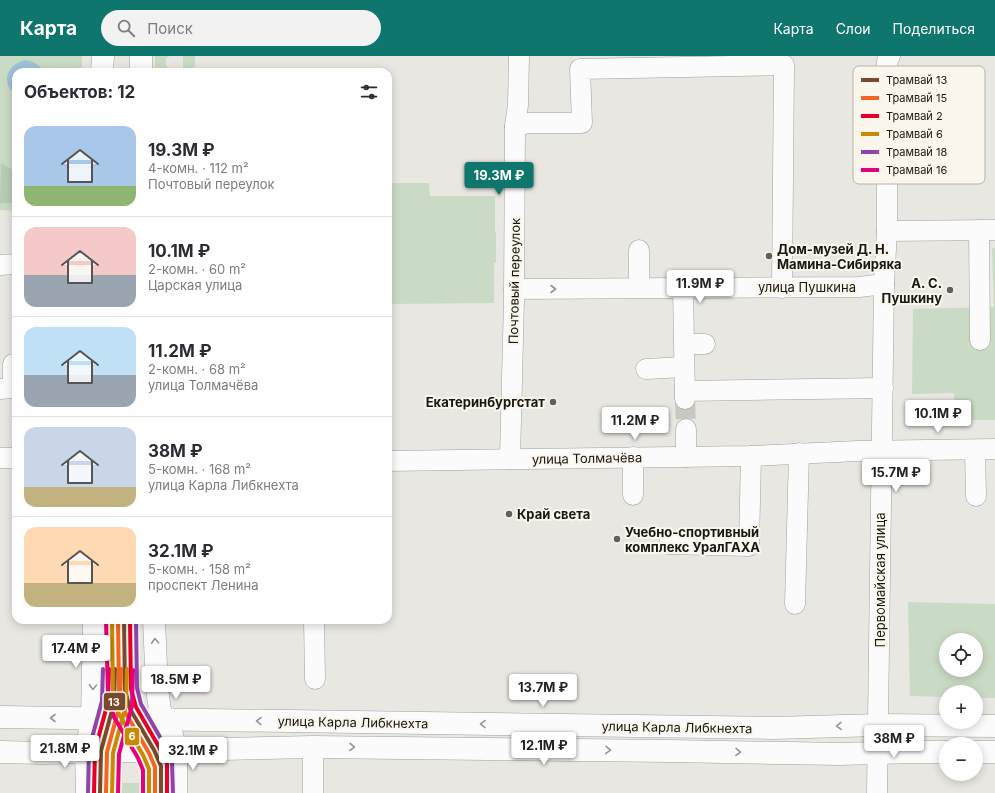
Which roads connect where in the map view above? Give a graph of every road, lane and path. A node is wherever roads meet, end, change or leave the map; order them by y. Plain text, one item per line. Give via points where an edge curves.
1 (102, 56) edge
2 (141, 56) edge
3 (519, 56) edge
4 (890, 56) edge
5 (887, 66) edge
6 (102, 68) edge
7 (142, 68) edge
8 (515, 126) junction
9 (887, 184) edge
10 (987, 230) edge
11 (887, 231) junction
12 (639, 250) dead end
13 (12, 264) edge
14 (0, 265) edge
15 (884, 284) junction
16 (639, 288) junction
17 (683, 288) junction
18 (782, 288) junction
19 (514, 289) junction
20 (980, 340) dead end
21 (685, 344) junction
22 (705, 344) dead end
23 (646, 368) dead end
24 (684, 368) junction
25 (12, 388) edge
26 (883, 388) junction
27 (0, 389) edge
28 (686, 429) tunnel mouth
29 (995, 449) edge
30 (975, 450) junction
31 (881, 451) junction
32 (799, 453) junction
33 (751, 456) junction
34 (633, 457) junction
35 (686, 457) junction
36 (0, 458) edge
37 (12, 458) edge
38 (510, 459) junction
39 (392, 461) edge
40 (633, 495) dead end
41 (976, 496) dead end
42 (670, 544) dead end
43 (795, 604) dead end
44 (94, 624) edge
45 (154, 624) edge
46 (314, 624) edge
47 (315, 679) dead end
48 (0, 717) edge
49 (92, 719) junction
50 (166, 720) junction
51 (878, 725) junction
52 (995, 726) edge
53 (313, 747) junction
54 (176, 750) junction
55 (0, 752) edge
56 (86, 752) junction
57 (939, 752) edge
58 (983, 752) edge
59 (995, 752) edge
60 (878, 753) junction
61 (87, 793) edge
62 (176, 793) edge
63 (313, 793) edge
64 (877, 793) edge

1 - 6 main road
2 - 7 main road
3 - 8 street, Почтовый переулок
4 - 5 street, Первомайская улица
8 - 18 street via 529,123 582,123 580,69 784,65
8 - 19 street, Почтовый переулок
9 - 11 street, Первомайская улица
10 - 11 street
10 - 20 street
11 - 15 street, Первомайская улица
12 - 16 street
13 - 14 street
15 - 18 street, улица Пушкина via 859,288
15 - 26 street, Первомайская улица
16 - 17 street, улица Пушкина
19 -> 16 street, улица Пушкина
17 - 18 street, улица Пушкина
17 - 21 street
19 - 38 street, Почтовый переулок
21 - 22 street
21 - 24 street
23 - 24 street
24 - 26 street via 685,395
25 - 27 street
26 - 31 street, Первомайская улица
28 - 35 street
29 - 30 street, улица Толмачёва
30 - 31 street, улица Толмачёва
30 - 41 street
31 - 32 street, улица Толмачёва
31 - 51 street, Первомайская улица
32 - 33 street, улица Толмачёва
32 - 43 street
33 - 35 street, улица Толмачёва
33 - 42 street via 749,546
34 - 35 street, улица Толмачёва
34 - 38 street, улица Толмачёва
34 - 40 street
36 - 37 street
38 - 39 street, улица Толмачёва
44 -> 49 main road
50 -> 45 main road via 160,710 157,689
46 - 47 street
49 -> 48 main road
49 - 50 main road, улица Карла Либкнехта
49 - 56 main road
51 -> 50 main road, улица Карла Либкнехта via 766,728
50 - 54 main road
51 - 52 main road, улица Карла Либкнехта
51 - 60 street, Первомайская улица
53 - 54 main road, улица Карла Либкнехта
53 -> 60 main road, улица Карла Либкнехта
53 - 63 street
54 - 56 main road, улица Карла Либкнехта
54 - 62 main road
55 - 56 main road
56 - 61 main road
57 - 60 main road, улица Карла Либкнехта
58 - 59 main road
60 - 64 street, Первомайская улица

